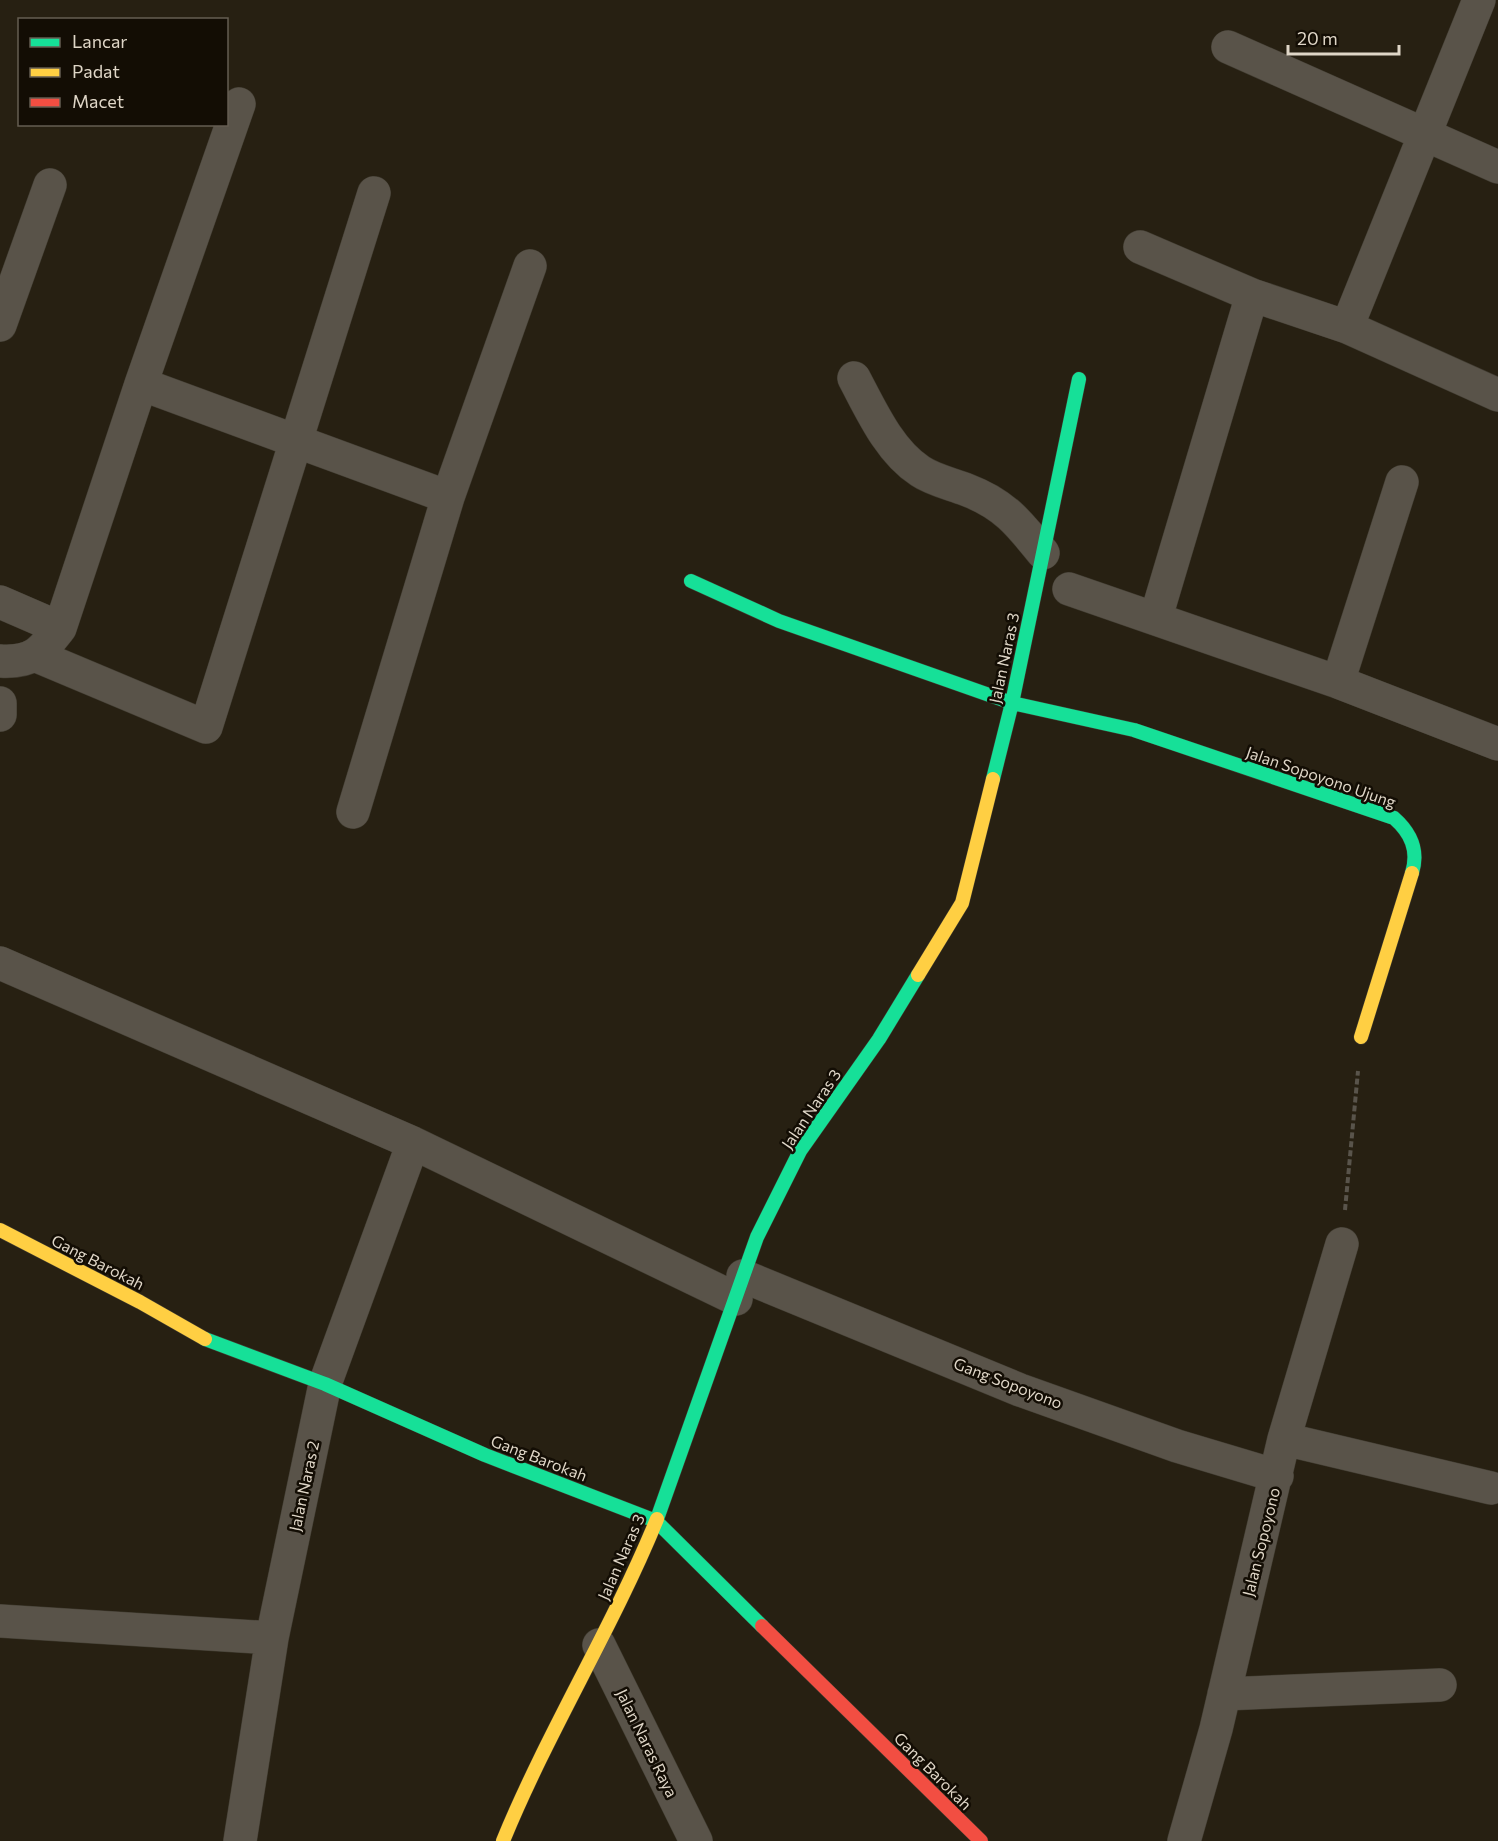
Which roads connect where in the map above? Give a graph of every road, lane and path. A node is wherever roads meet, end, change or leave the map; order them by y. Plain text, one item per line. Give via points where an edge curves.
1 (1479, 0) edge
2 (1228, 47) dead end
3 (239, 104) dead end
4 (1425, 133) junction
5 (1498, 167) edge
6 (50, 185) dead end
7 (374, 193) dead end
8 (1140, 247) dead end
9 (530, 266) dead end
10 (1252, 295) junction
11 (0, 324) edge
12 (1347, 327) junction
13 (854, 378) dead end
14 (1079, 379) dead end
15 (141, 384) junction
16 (1498, 395) edge
17 (294, 440) junction
18 (1402, 482) dead end
19 (448, 497) junction
20 (1042, 553) junction
21 (691, 581) dead end
22 (1069, 589) dead end
23 (0, 602) edge
24 (1156, 617) junction
25 (60, 628) junction
26 (37, 656) junction
27 (0, 661) edge
28 (1338, 682) junction
29 (0, 703) edge
30 (1012, 703) junction
31 (0, 716) edge
32 (1498, 744) edge
33 (353, 812) dead end
34 (0, 963) edge
35 (1361, 1037) joint
36 (413, 1143) junction
37 (0, 1230) edge
38 (1342, 1244) joint
39 (740, 1288) junction
40 (326, 1384) junction
41 (1284, 1438) junction
42 (1277, 1476) junction
43 (1491, 1488) dead end
44 (656, 1521) junction
45 (0, 1621) edge
46 (272, 1638) junction
47 (599, 1645) junction
48 (1440, 1685) dead end
49 (1224, 1694) junction
50 (240, 1841) edge
51 (503, 1841) edge
52 (696, 1841) edge
53 (981, 1841) edge
54 (1184, 1841) edge

1 - 4 street
2 - 4 street
3 - 15 street
4 - 5 street
4 - 12 street
6 - 11 street
7 - 17 street
8 - 10 street
9 - 19 street
10 - 12 street
10 - 24 street
12 - 16 street
13 - 20 street via 879,423 920,472 998,504 1018,521
14 - 20 street, Jalan Naras 3
15 - 17 street
15 - 25 street
17 - 19 street
17 - 26 street via 206,727
18 - 28 street
19 - 33 street
20 - 30 street, Jalan Naras 3
21 - 30 street, Jalan Sopoyono Ujung via 779,621
22 - 24 street
23 - 25 street
24 - 28 street
25 - 26 street
26 - 27 street via 17,662
28 - 32 street
29 - 31 street
30 - 35 street, Jalan Sopoyono Ujung via 1134,730 1394,818 1408,830 1416,861
30 - 39 street, Jalan Naras 3 via 962,903 879,1039 800,1151 757,1237
34 - 36 street, Gang Sopoyono
35 - 38 path
36 - 39 street, Gang Sopoyono
36 - 40 street, Jalan Naras 2
37 - 40 street, Gang Barokah via 197,1336
38 - 41 street, Jalan Sopoyono
39 - 42 street, Gang Sopoyono via 1177,1446
39 - 44 street, Jalan Naras 3
40 - 44 street, Gang Barokah via 485,1455
40 - 46 street, Jalan Naras 2
41 - 42 street, Jalan Sopoyono
41 - 43 street
42 - 49 street, Jalan Sopoyono
44 - 47 street, Jalan Naras 3
44 - 53 street, Gang Barokah
45 - 46 street
46 - 50 street, Jalan Naras 2
47 - 51 street, Jalan Naras 3
47 - 52 street, Jalan Naras Raya
48 - 49 street
49 - 54 street, Jalan Sopoyono

